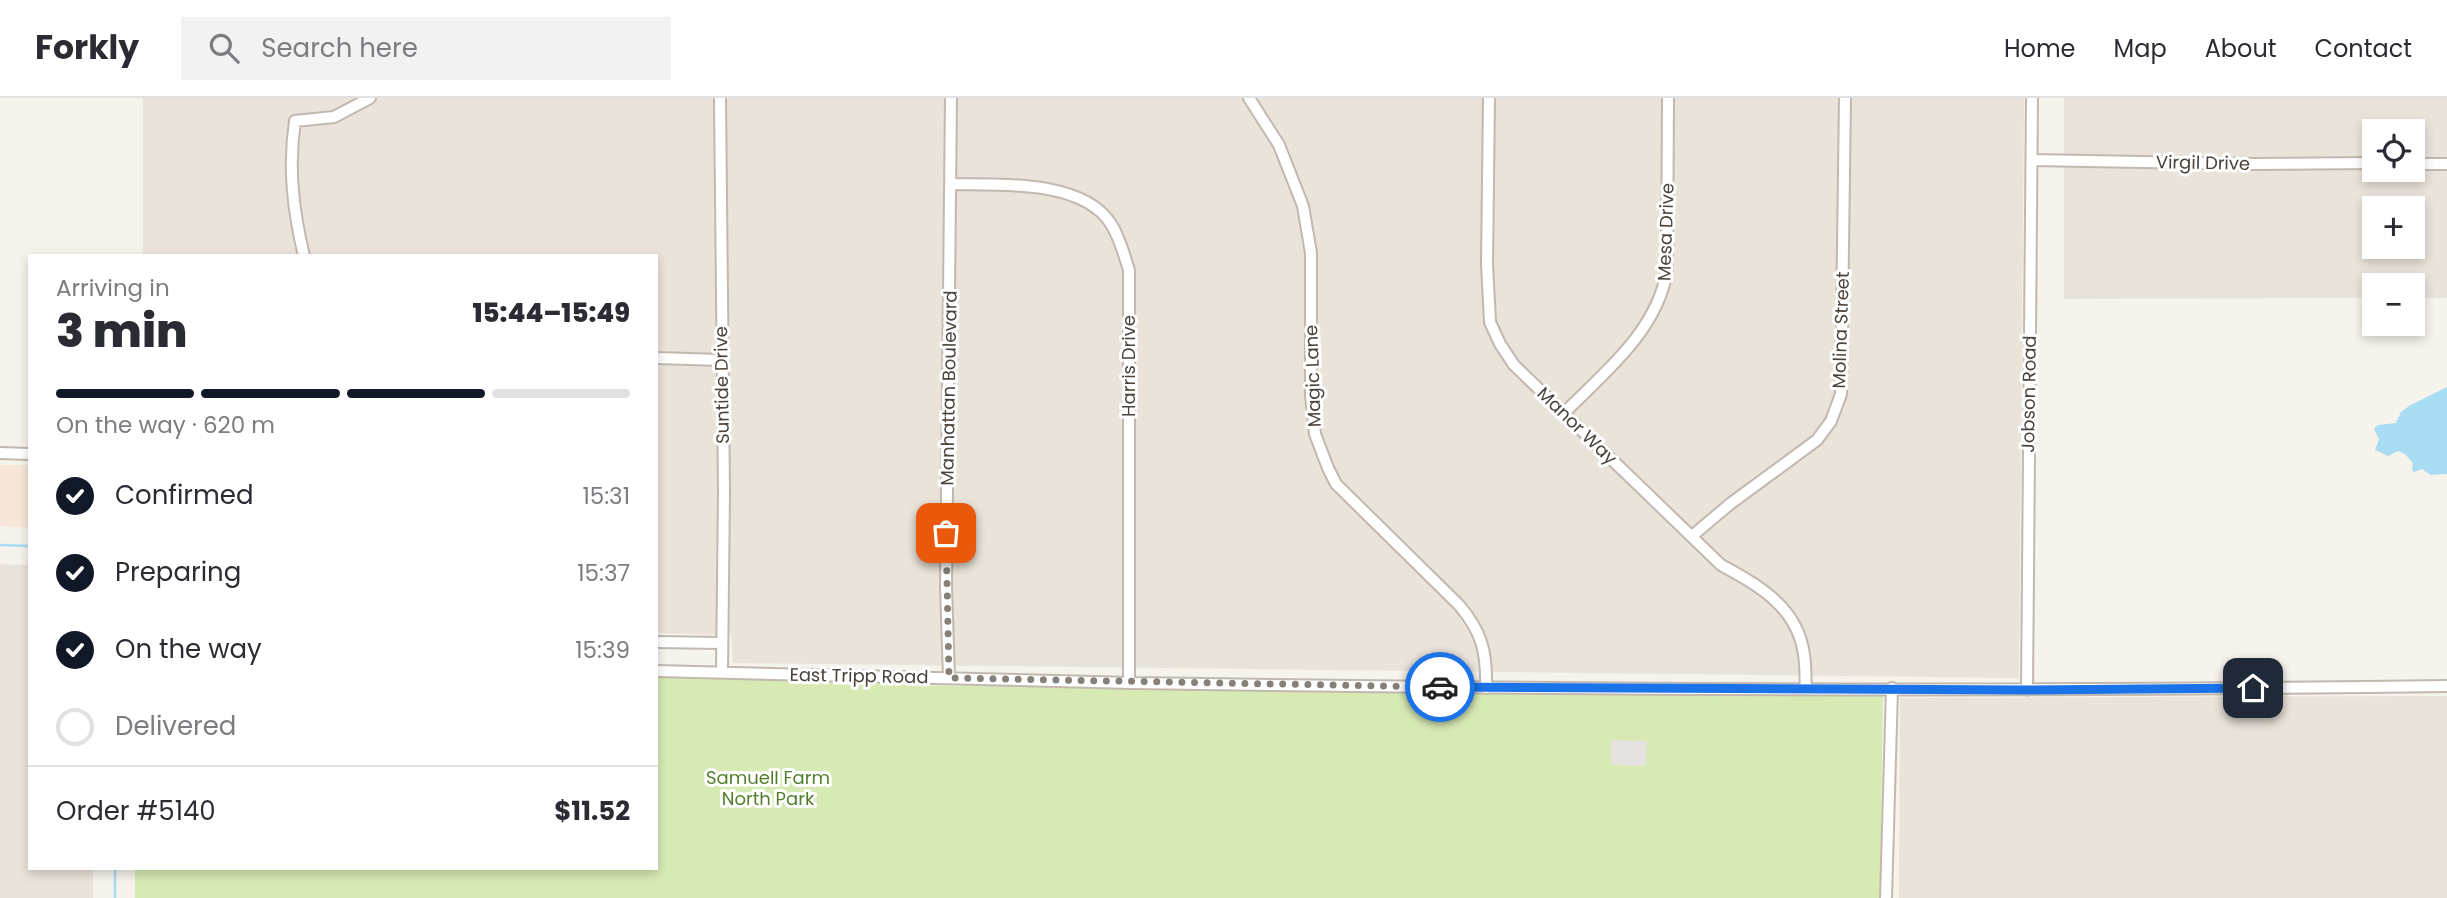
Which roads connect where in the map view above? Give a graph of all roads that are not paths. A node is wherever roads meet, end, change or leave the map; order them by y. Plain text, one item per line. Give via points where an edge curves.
1 (370, 98) edge
2 (720, 98) edge
3 (951, 98) edge
4 (1249, 98) edge
5 (1489, 98) edge
6 (1668, 98) edge
7 (1845, 98) edge
8 (2032, 98) edge
9 (2032, 160) junction
10 (2362, 163) edge
11 (2425, 164) edge
12 (2447, 164) edge
13 (952, 184) junction
14 (304, 254) edge
15 (658, 358) edge
16 (721, 360) junction
17 (1564, 413) junction
18 (0, 453) edge
19 (28, 454) edge
20 (1692, 536) junction
21 (658, 642) edge
22 (722, 643) junction
23 (658, 671) edge
24 (722, 672) junction
25 (949, 678) junction
26 (1129, 683) junction
27 (2447, 686) edge
28 (1486, 688) junction
29 (1806, 688) junction
30 (1892, 688) junction
31 (2027, 690) junction
32 (1886, 898) edge

1 - 14 street via 334,117 295,121 292,201
2 - 16 street, Suntide Drive
3 - 13 street, Manhattan Boulevard
4 - 28 street, Magic Lane via 1279,145 1303,206 1311,253 1315,434 1336,484 1474,623 1487,661
5 - 17 street, Manor Way via 1490,322 1514,365
6 - 17 street, Mesa Drive via 1664,288 1647,325
7 - 20 street, Molina Street via 1841,394 1831,421 1817,440
8 - 9 street, Jobson Road
9 - 10 street, Virgil Drive
9 - 31 street, Jobson Road
11 - 12 street
13 - 25 street, Manhattan Boulevard via 946,586
13 - 26 street, Harris Drive via 1046,187 1098,211 1111,222 1121,243 1129,270
15 - 16 street
16 - 22 street, Suntide Drive
17 - 20 street, Manor Way
18 - 19 street
20 - 29 street, Manor Way via 1721,565 1762,587 1784,608 1804,652
21 - 22 street
22 - 24 street, Suntide Drive
23 - 24 street, East Tripp Road
24 - 25 street, East Tripp Road
25 - 26 street, East Tripp Road
26 - 28 street, East Tripp Road
27 - 31 street, East Tripp Road
28 - 29 street, East Tripp Road
29 - 30 street, East Tripp Road
30 - 31 street, East Tripp Road
30 - 32 street

